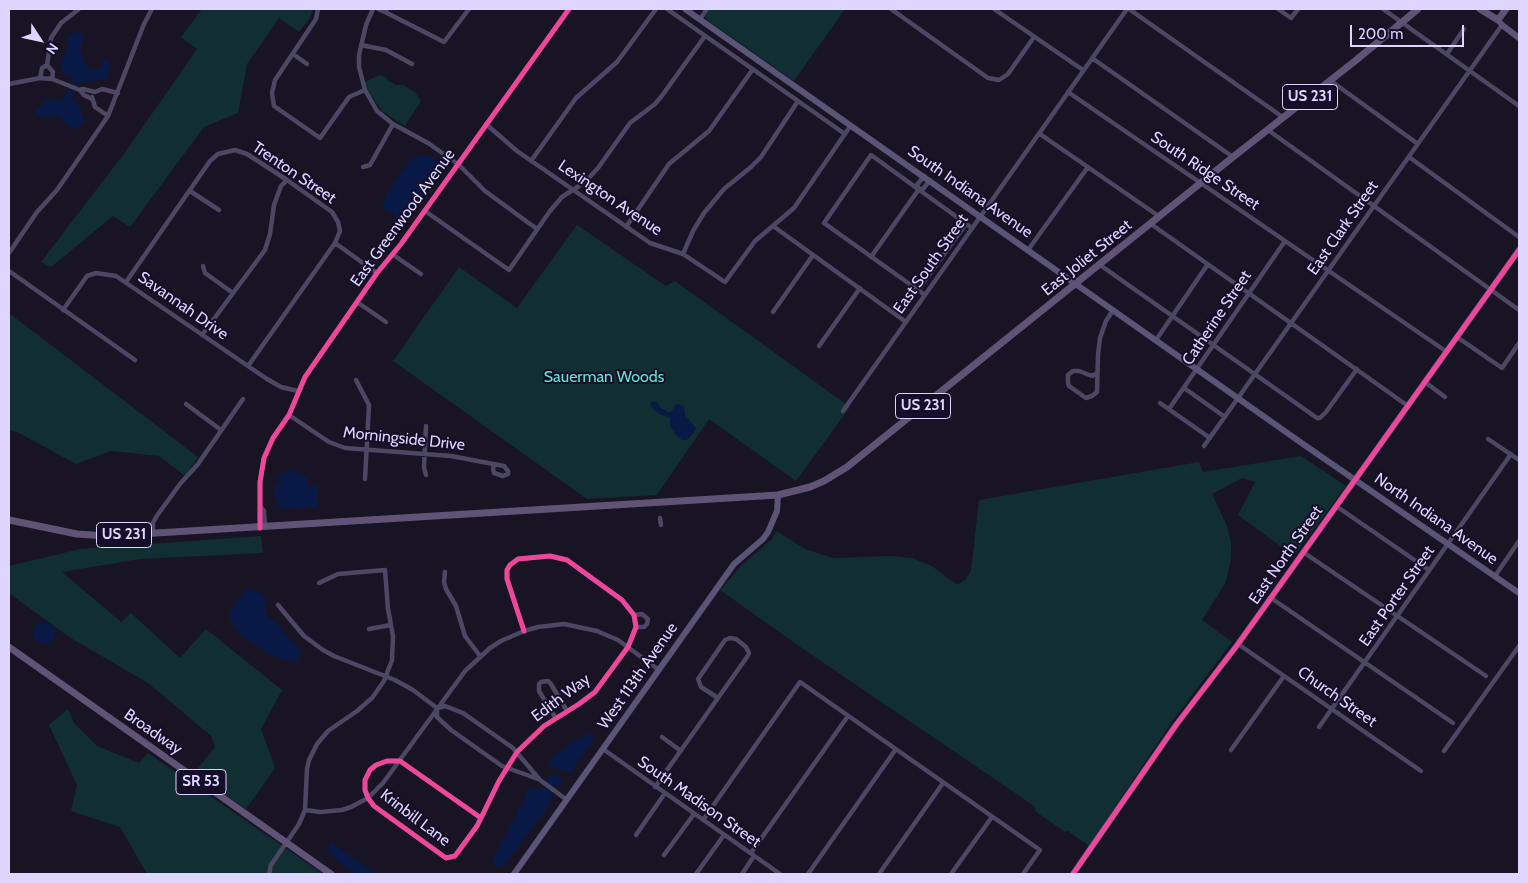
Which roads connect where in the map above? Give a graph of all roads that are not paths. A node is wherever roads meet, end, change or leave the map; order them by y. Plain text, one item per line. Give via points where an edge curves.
1 (79, 9) edge
2 (152, 9) edge
3 (318, 9) edge
4 (373, 9) edge
5 (378, 9) edge
6 (469, 9) edge
7 (569, 9) edge
8 (656, 9) edge
9 (667, 9) edge
10 (685, 9) edge
11 (707, 9) edge
12 (891, 9) edge
13 (994, 9) edge
14 (1128, 9) edge
15 (1278, 9) edge
16 (1298, 9) edge
17 (1382, 9) edge
18 (1418, 9) edge
19 (1480, 9) edge
20 (1506, 9) edge
21 (386, 10) edge
22 (700, 19) junction
23 (1500, 22) junction
24 (1402, 23) junction
25 (1464, 29) dead end
26 (705, 36) junction
27 (1034, 37) junction
28 (1519, 38) edge
29 (361, 45) junction
30 (741, 48) junction
31 (293, 54) junction
32 (1447, 54) junction
33 (735, 57) junction
34 (1092, 58) junction
35 (307, 64) dead end
36 (412, 64) dead end
37 (47, 65) junction
38 (753, 69) junction
39 (1083, 70) junction
40 (1470, 70) junction
41 (40, 78) junction
42 (52, 79) junction
43 (1330, 80) junction
44 (9, 84) edge
45 (80, 90) junction
46 (365, 90) junction
47 (95, 92) junction
48 (1068, 92) junction
49 (118, 93) junction
50 (92, 99) junction
51 (798, 101) junction
52 (1519, 106) edge
53 (108, 116) junction
54 (1284, 118) junction
55 (393, 124) junction
56 (487, 125) junction
57 (851, 126) junction
58 (1268, 130) junction
59 (845, 134) junction
60 (1040, 134) junction
61 (1418, 144) junction
62 (1233, 157) junction
63 (1408, 157) junction
64 (532, 161) junction
65 (458, 164) junction
66 (363, 167) dead end
67 (1088, 167) junction
68 (927, 178) junction
69 (287, 180) junction
70 (1201, 184) junction
71 (918, 189) junction
72 (574, 190) junction
73 (190, 191) junction
74 (1374, 206) junction
75 (218, 210) dead end
76 (425, 211) junction
77 (980, 216) junction
78 (1160, 217) junction
79 (966, 224) junction
80 (1151, 224) junction
81 (773, 226) junction
82 (626, 227) junction
83 (972, 228) junction
84 (537, 229) junction
85 (1519, 236) edge
86 (1284, 241) junction
87 (335, 243) junction
88 (1028, 250) junction
89 (1519, 250) edge
90 (9, 253) edge
91 (392, 254) junction
92 (683, 254) junction
93 (813, 255) junction
94 (871, 257) junction
95 (1208, 264) junction
96 (1100, 265) junction
97 (203, 266) dead end
98 (1328, 270) junction
99 (9, 271) edge
100 (377, 273) junction
101 (421, 274) dead end
102 (126, 282) junction
103 (1076, 284) junction
104 (860, 288) junction
105 (1491, 289) junction
106 (918, 290) junction
107 (233, 293) junction
108 (1249, 293) junction
109 (925, 295) junction
110 (357, 302) junction
111 (62, 310) junction
112 (1113, 310) junction
113 (1519, 310) edge
114 (773, 312) dead end
115 (1172, 316) junction
116 (386, 322) dead end
117 (906, 322) junction
118 (1291, 323) junction
119 (202, 335) junction
120 (1457, 337) junction
121 (1156, 340) junction
122 (1519, 344) edge
123 (1213, 345) junction
124 (819, 346) dead end
125 (1447, 352) junction
126 (135, 360) dead end
127 (248, 366) junction
128 (1197, 369) junction
129 (1357, 369) junction
130 (1097, 373) junction
131 (1255, 374) junction
132 (356, 380) dead end
133 (1425, 382) junction
134 (1184, 388) junction
135 (298, 391) junction
136 (1445, 397) dead end
137 (1238, 398) junction
138 (243, 399) dead end
139 (1160, 403) dead end
140 (186, 404) dead end
141 (1408, 406) junction
142 (1169, 409) junction
143 (843, 411) dead end
144 (289, 415) junction
145 (1224, 417) junction
146 (426, 426) dead end
147 (221, 430) junction
148 (1210, 438) junction
149 (1488, 439) dead end
150 (1204, 446) dead end
151 (367, 450) junction
152 (424, 453) junction
153 (1511, 454) junction
154 (1519, 460) edge
155 (494, 464) dead end
156 (426, 476) dead end
157 (365, 479) dead end
158 (1355, 480) junction
159 (778, 495) junction
160 (1336, 506) junction
161 (660, 518) dead end
162 (9, 520) edge
163 (661, 525) dead end
164 (262, 528) junction
165 (153, 534) junction
166 (1519, 541) edge
167 (1448, 544) junction
168 (1304, 552) junction
169 (1429, 570) junction
170 (446, 572) dead end
171 (1495, 576) junction
172 (319, 583) dead end
173 (1519, 593) edge
174 (1271, 598) junction
175 (278, 605) dead end
176 (634, 615) junction
177 (1397, 616) junction
178 (391, 625) junction
179 (636, 627) junction
180 (369, 628) dead end
181 (524, 631) junction
182 (1238, 644) junction
183 (1519, 646) edge
184 (9, 647) edge
185 (628, 647) junction
186 (480, 656) junction
187 (1365, 662) junction
188 (659, 670) junction
189 (386, 676) junction
190 (1284, 676) junction
191 (1486, 676) dead end
192 (718, 698) junction
193 (437, 708) junction
194 (1332, 708) junction
195 (567, 711) junction
196 (848, 716) junction
197 (556, 717) junction
198 (1453, 723) dead end
199 (1320, 726) dead end
200 (662, 737) dead end
201 (896, 749) junction
202 (603, 750) junction
203 (681, 750) junction
204 (1231, 750) dead end
205 (1444, 751) dead end
206 (517, 752) junction
207 (400, 761) junction
208 (506, 767) junction
209 (1422, 771) dead end
210 (542, 782) junction
211 (943, 783) junction
212 (655, 787) junction
213 (665, 794) junction
214 (368, 798) junction
215 (567, 800) junction
216 (305, 810) junction
217 (694, 814) junction
218 (992, 817) junction
219 (481, 818) junction
220 (703, 820) junction
221 (636, 835) dead end
222 (724, 835) junction
223 (286, 843) junction
224 (664, 855) dead end
225 (753, 855) junction
226 (446, 858) joint
227 (269, 874) edge
228 (330, 874) edge
229 (514, 874) edge
230 (696, 874) edge
231 (742, 874) edge
232 (780, 874) edge
233 (808, 874) edge
234 (880, 874) edge
235 (951, 874) edge
236 (1023, 874) edge
237 (1073, 874) edge

1 - 37 street via 61,23 51,38
2 - 49 street
3 - 31 street via 316,19
4 - 29 street
5 - 21 street
6 - 21 street via 444,42
7 - 56 street, East Greenwood Avenue
8 - 64 street via 618,62 576,98
9 - 26 street
10 - 22 street, South Indiana Avenue
11 - 22 street
12 - 27 street via 988,78 999,80 1008,74
13 - 27 street
14 - 34 street, East South Street
14 - 54 street
15 - 16 street via 1291,18
17 - 24 street
18 - 24 main road, US 231
19 - 23 main road
20 - 23 main road
22 - 30 street, South Indiana Avenue
23 - 28 street
23 - 40 street, East Clark Street
24 - 32 street
24 - 43 main road, East Joliet Street / US 231
25 - 32 street
26 - 33 street
26 - 72 street via 661,97 630,123 598,168
27 - 39 street
29 - 36 street via 386,50
29 - 46 street via 359,67
30 - 33 street
30 - 57 street, South Indiana Avenue
31 - 35 street
31 - 46 street via 275,80 274,106 320,138 350,97
32 - 40 street
33 - 38 street
34 - 39 street, East South Street
34 - 62 street
37 - 41 street via 42,68
37 - 42 street via 53,72
38 - 51 street
38 - 82 street via 708,132 669,164
39 - 48 street, East South Street
40 - 52 street
40 - 61 street, East Clark Street
41 - 42 street
41 - 44 street
42 - 45 street
43 - 54 main road, East Joliet Street / US 231
43 - 61 street
45 - 47 street
45 - 50 street
46 - 55 street via 377,111
47 - 49 street via 102,89
47 - 50 street
48 - 60 street, East South Street
48 - 70 street, South Ridge Street
49 - 53 street
50 - 53 street via 95,107
51 - 59 street
51 - 92 street via 761,157 715,198 693,231
53 - 90 street
54 - 58 main road, East Joliet Street / US 231
55 - 65 street
55 - 66 street via 370,165
56 - 64 street, Lexington Avenue
56 - 65 street, East Greenwood Avenue
57 - 59 street
57 - 68 street, South Indiana Avenue
58 - 62 main road, East Joliet Street / US 231
58 - 74 street
59 - 81 street via 794,208
60 - 67 street
60 - 77 street, East South Street
61 - 63 street, East Clark Street
62 - 70 main road, East Joliet Street / US 231
63 - 74 street, East Clark Street
63 - 85 street
64 - 72 street, Lexington Avenue
65 - 76 street, East Greenwood Avenue
65 - 84 street via 485,191
67 - 78 street
67 - 88 street
68 - 71 street via 917,185
68 - 77 street, South Indiana Avenue
69 - 73 street, Trenton Street via 247,154 235,150 218,154 210,161
69 - 87 street, Trenton Street via 332,212 340,231
69 - 107 street via 274,204 265,250
70 - 78 main road, East Joliet Street / US 231
70 - 86 street, South Ridge Street
71 - 79 street
71 - 94 street
71 - 94 street via 871,155 824,223
72 - 82 street, Lexington Avenue
72 - 84 street via 562,197
73 - 75 street
73 - 102 street
74 - 98 street, East Clark Street
74 - 105 street
76 - 84 street via 509,270
76 - 91 street, East Greenwood Avenue
77 - 83 street, East South Street
77 - 88 street, South Indiana Avenue
78 - 80 main road, East Joliet Street / US 231
79 - 83 street
79 - 106 street
80 - 95 street
80 - 96 main road, East Joliet Street / US 231
81 - 92 street, Lexington Avenue via 755,241 725,282
81 - 93 street
82 - 92 street, Lexington Avenue via 650,243
83 - 109 street, East South Street
86 - 98 street, South Ridge Street
86 - 108 street, Catherine Street
87 - 100 street
87 - 127 street
88 - 103 street, South Indiana Avenue
89 - 105 street, East North Street
91 - 100 street, East Greenwood Avenue
91 - 101 street
93 - 104 street
93 - 114 street
94 - 106 street
95 - 108 street
95 - 115 street
96 - 103 main road, East Joliet Street / US 231
96 - 115 street
97 - 107 street via 206,273
98 - 118 street, East Clark Street
98 - 125 street, South Ridge Street
99 - 111 street
100 - 110 street, East Greenwood Avenue
102 - 111 street, Savannah Drive via 106,273 87,276
102 - 119 street, Savannah Drive
103 - 112 street, South Indiana Avenue
103 - 159 main road, East Joliet Street / US 231 via 847,467 810,487
104 - 117 street
104 - 124 street
105 - 113 street
105 - 120 street, East North Street
106 - 109 street
107 - 119 street
108 - 118 street
108 - 123 street, Catherine Street
109 - 117 street, East South Street
110 - 116 street
110 - 135 street, East Greenwood Avenue
111 - 126 street
112 - 121 street, South Indiana Avenue
112 - 130 street via 1100,338
115 - 121 street
115 - 123 street
117 - 143 street, East South Street
118 - 129 street
118 - 131 street, East Clark Street
119 - 127 street, Savannah Drive
120 - 122 street via 1502,368
120 - 125 street, East North Street
121 - 128 street, South Indiana Avenue
123 - 128 street, Catherine Street
123 - 131 street
125 - 133 street, East North Street
127 - 135 street, Savannah Drive via 281,387
128 - 134 street, Catherine Street
128 - 137 street, South Indiana Avenue
129 - 131 street via 1320,418
129 - 141 street
130 - 130 street via 1095,395 1086,398 1068,384 1068,375 1073,371 1092,376
131 - 137 street, East Clark Street
132 - 151 street via 369,405
133 - 136 street
133 - 141 street, East North Street
134 - 142 street, Catherine Street
134 - 145 street
135 - 144 street, East Greenwood Avenue
137 - 145 street, East Clark Street
137 - 158 street, North Indiana Avenue
138 - 147 street
139 - 142 street
140 - 147 street
141 - 158 street, East North Street
142 - 148 street
144 - 151 street, Morningside Drive via 329,442 345,448
144 - 164 street, East Greenwood Avenue via 264,458 260,482
145 - 148 street, East Clark Street
146 - 152 street
147 - 165 street via 156,517
148 - 150 street, East Clark Street
149 - 153 street
151 - 152 street, Morningside Drive
151 - 157 street
152 - 155 street, Morningside Drive
152 - 156 street
153 - 154 street
153 - 167 street, East Porter Street
158 - 160 street, East North Street
158 - 167 street, North Indiana Avenue
159 - 164 main road, US 231
159 - 188 street, West 113th Avenue via 777,511 763,540 734,564
160 - 168 street, East North Street
160 - 169 street
161 - 163 street
162 - 165 main road, US 231 via 77,534
164 - 165 main road, US 231
166 - 171 street
167 - 169 street, East Porter Street
167 - 171 street, North Indiana Avenue
168 - 174 street, East North Street
168 - 177 street
169 - 177 street, East Porter Street
170 - 186 street via 446,589 456,606 465,636
171 - 173 street, North Indiana Avenue
172 - 178 street via 338,574 385,570
174 - 182 street, East North Street
174 - 187 street
175 - 189 street via 304,636 318,647
176 - 179 street
176 - 179 street, Edith Way via 642,614 648,619 644,627
176 - 181 street, Edith Way via 622,600 567,560 550,556 522,558 513,561 506,575
177 - 187 street, East Porter Street
177 - 191 street
178 - 180 street
178 - 189 street via 394,648
179 - 185 street, Edith Way
181 - 185 street via 551,625 576,625 608,635
181 - 186 street via 501,641
182 - 190 street, Church Street
182 - 237 street, East North Street via 1184,714
183 - 205 street
184 - 223 main road, Broadway / SR 53
185 - 188 street
185 - 195 street, Edith Way via 595,692
186 - 193 street
187 - 194 street, East Porter Street
187 - 198 street
188 - 202 street, West 113th Avenue
189 - 193 street
189 - 216 street via 366,705 328,731 317,744 307,769
190 - 194 street, Church Street
190 - 204 street
192 - 192 street via 749,653 736,639 725,640 698,679 701,687
192 - 203 street
193 - 206 street via 445,706 463,713
193 - 207 street
193 - 208 street via 437,716 451,730
194 - 199 street, East Porter Street
194 - 209 street, Church Street
195 - 197 street, Edith Way
195 - 197 street via 551,684 541,682 538,691
196 - 201 street
196 - 220 street via 800,682
196 - 225 street
197 - 206 street, Edith Way
200 - 203 street
201 - 211 street
201 - 233 street
202 - 212 street, South Madison Street
202 - 215 street, West 113th Avenue
203 - 212 street
206 - 208 street, Edith Way
206 - 210 street
207 - 214 street
207 - 214 street via 387,760 370,770 365,780
207 - 219 street
208 - 210 street
208 - 219 street, Edith Way
210 - 215 street
211 - 218 street
211 - 234 street
212 - 213 street, South Madison Street
213 - 217 street, South Madison Street
213 - 221 street
214 - 216 street via 342,810
214 - 226 street, Krinbill Lane via 374,806
215 - 229 street, West 113th Avenue
216 - 223 street
217 - 220 street, South Madison Street
217 - 224 street
218 - 235 street
218 - 236 street via 1040,850
219 - 226 street, Edith Way via 457,854
220 - 222 street, South Madison Street
222 - 225 street, South Madison Street
222 - 230 street
223 - 227 street via 271,865
223 - 228 main road, Broadway / SR 53
225 - 231 street
225 - 232 street, South Madison Street

